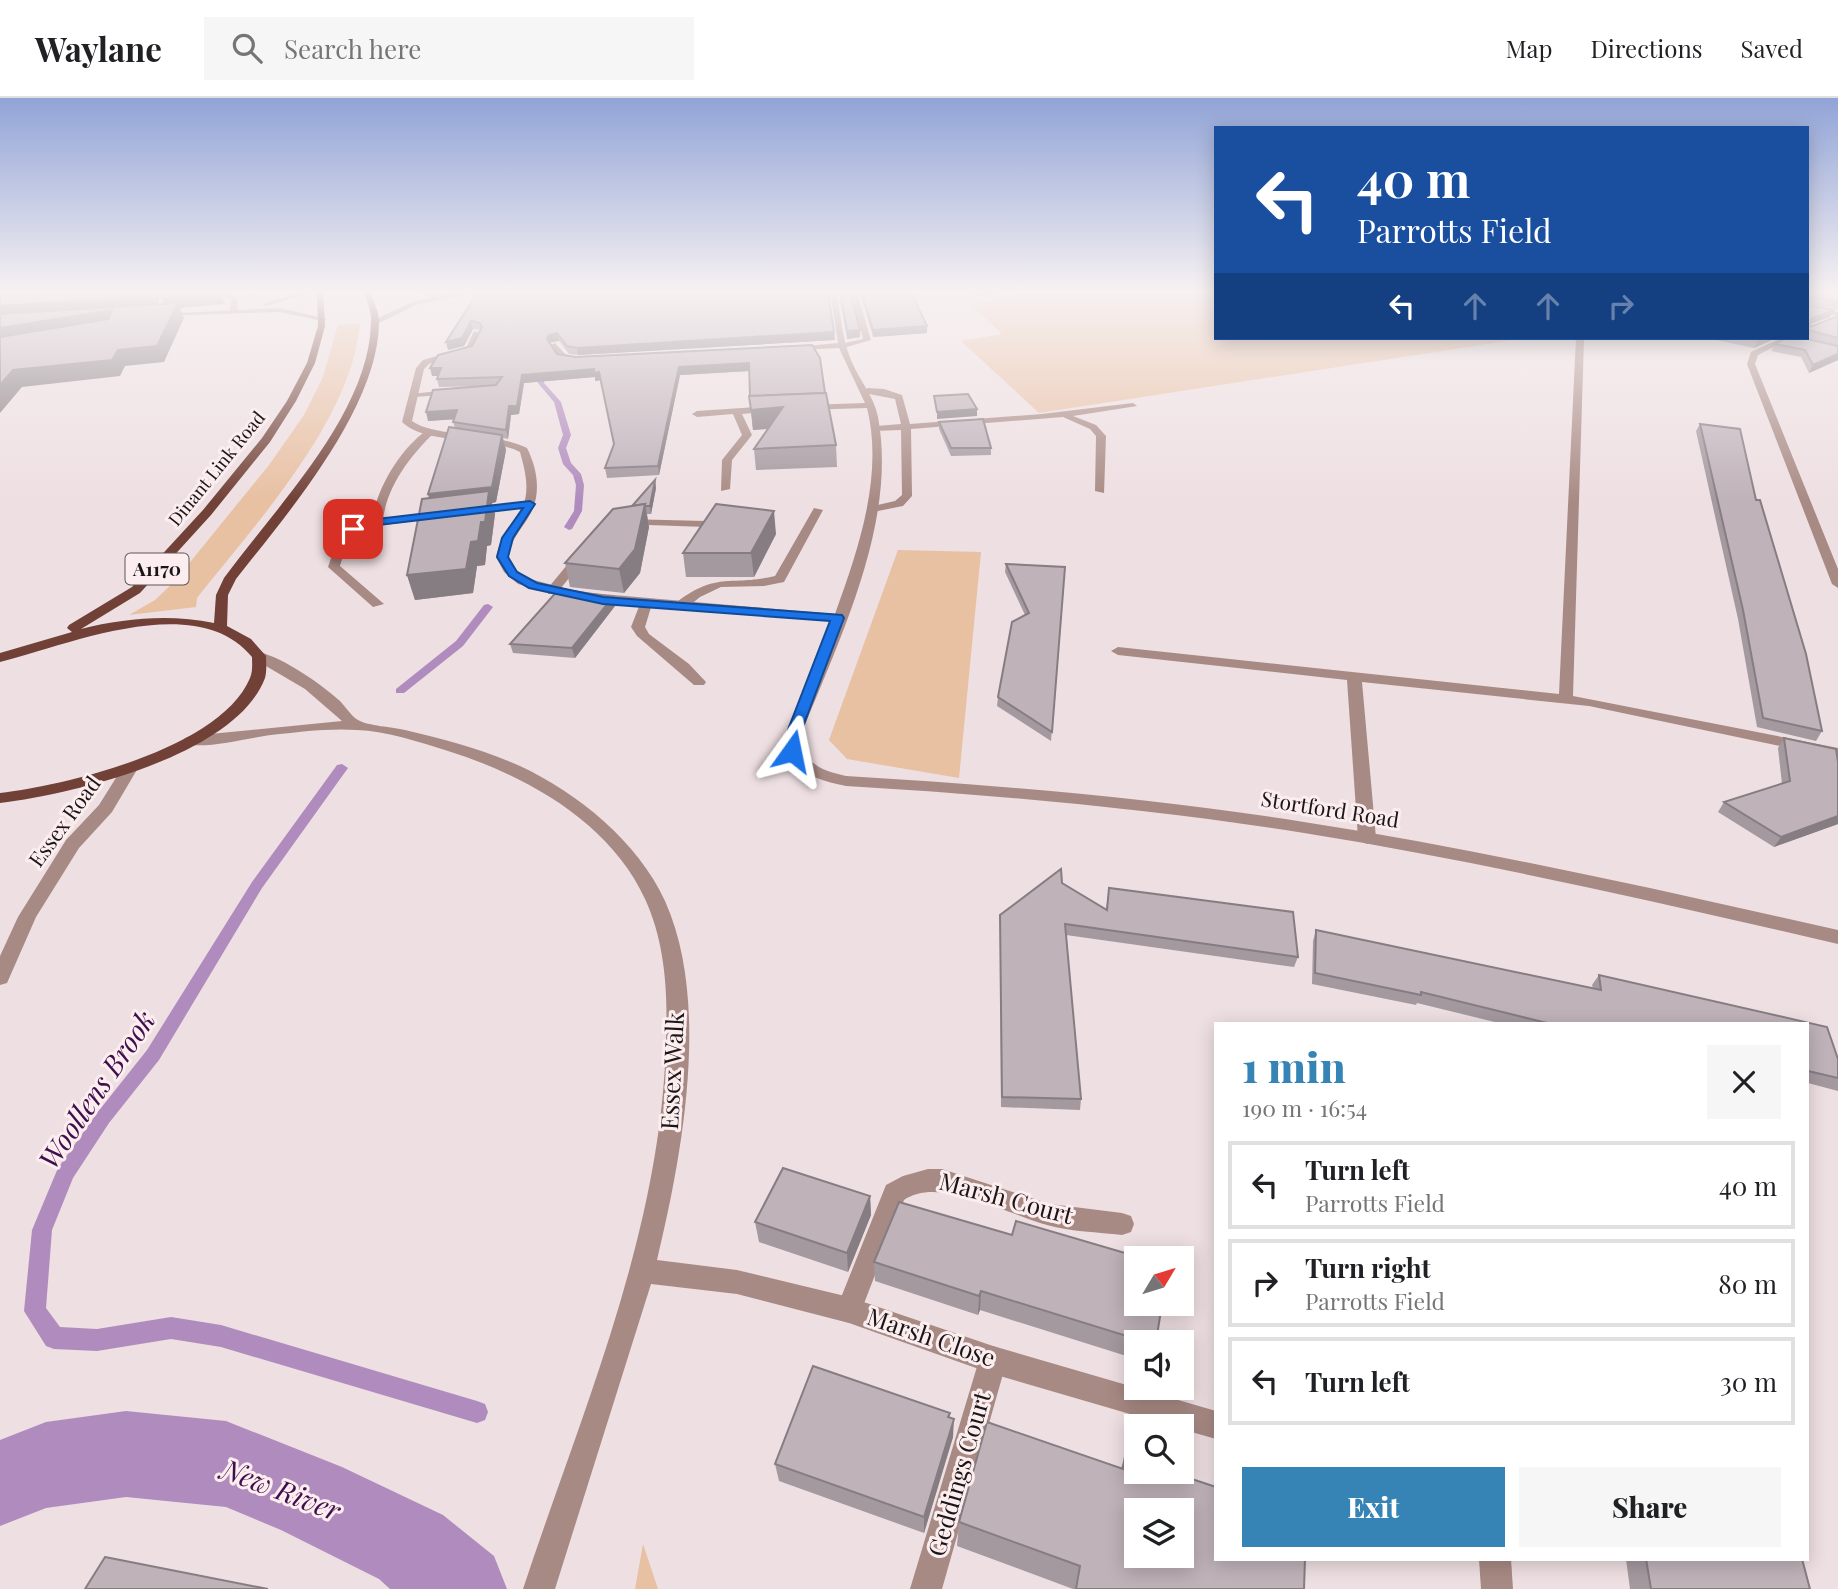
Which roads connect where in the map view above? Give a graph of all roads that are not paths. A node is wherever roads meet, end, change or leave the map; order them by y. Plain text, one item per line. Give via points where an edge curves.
1 (312, 362) edge
2 (369, 362) edge
3 (430, 362) edge
4 (848, 362) edge
5 (1579, 362) edge
6 (1751, 362) edge
7 (462, 391) edge
8 (867, 391) junction
9 (414, 394) junction
10 (871, 405) junction
11 (1133, 406) dead end
12 (736, 411) junction
13 (697, 414) dead end
14 (1060, 415) junction
15 (906, 427) junction
16 (876, 429) junction
17 (430, 432) junction
18 (725, 489) dead end
19 (1100, 491) dead end
20 (530, 504) junction
21 (818, 509) dead end
22 (873, 509) junction
23 (377, 522) junction
24 (706, 524) edge
25 (614, 525) edge
26 (593, 543) edge
27 (1838, 584) edge
28 (552, 591) junction
29 (378, 604) dead end
30 (646, 604) junction
31 (679, 607) junction
32 (838, 618) junction
33 (220, 628) junction
34 (37, 643) junction
35 (1118, 651) dead end
36 (258, 656) junction
37 (0, 658) edge
38 (1354, 674) junction
39 (699, 682) dead end
40 (1566, 700) junction
41 (354, 724) junction
42 (190, 741) junction
43 (1838, 753) edge
44 (130, 768) junction
45 (0, 798) edge
46 (1367, 838) junction
47 (1838, 937) edge
48 (0, 978) edge
49 (1122, 1224) dead end
50 (642, 1270) junction
51 (849, 1310) junction
52 (993, 1360) junction
53 (1214, 1424) edge
54 (1495, 1561) edge
55 (539, 1589) edge
56 (926, 1589) edge
57 (1497, 1589) edge

1 - 34 main road, Dinant Link Road / A1170 via 271,432 156,570 109,609
2 - 33 main road via 354,399 320,457 230,578 222,595
3 - 9 street via 422,365
4 - 8 street
5 - 40 street
6 - 27 street
7 - 9 street
8 - 10 street
8 - 15 street via 899,397
9 - 17 street via 407,422
10 - 12 street
10 - 16 street
11 - 14 street
12 - 13 street
12 - 18 street via 747,435 727,460
14 - 15 street
14 - 19 street via 1087,424 1101,436
15 - 16 street
15 - 22 street via 907,496 899,503
16 - 22 street via 879,457
17 - 20 street via 487,437 517,446 526,458
17 - 23 street via 414,444 379,507
20 - 23 street
20 - 28 street via 508,538 502,557 522,581
21 - 31 street via 780,579 708,585
22 - 32 street
23 - 29 street via 346,531 333,562
24 - 25 street via 631,520
26 - 28 street
28 - 30 street
30 - 31 street
30 - 39 street via 638,627 641,635
31 - 32 street
32 - 46 street, Stortford Road via 791,740 792,751 809,770 846,781 1092,800
33 - 34 main road via 172,622 128,624
33 - 36 main road via 245,640
34 - 37 main road
35 - 38 street
36 - 41 street via 306,682
36 - 42 main road via 258,677 244,699
38 - 40 street
38 - 46 street
40 - 43 street
41 - 42 street, Essex Walk
41 - 50 street, Essex Walk via 465,750 538,780 590,818 655,899 677,986 679,1028 674,1123
42 - 44 main road
44 - 45 main road via 74,786
44 - 48 street, Essex Road via 106,808 72,844 27,917
46 - 47 street, Stortford Road via 1586,880
49 - 51 street, Marsh Court via 1051,1215 942,1180 924,1178 907,1183 895,1193
50 - 51 street, Marsh Close via 737,1282
50 - 55 street, Essex Walk
51 - 52 street, Marsh Close
52 - 53 street, Marsh Close
52 - 56 street, Geddings Court
54 - 57 street

